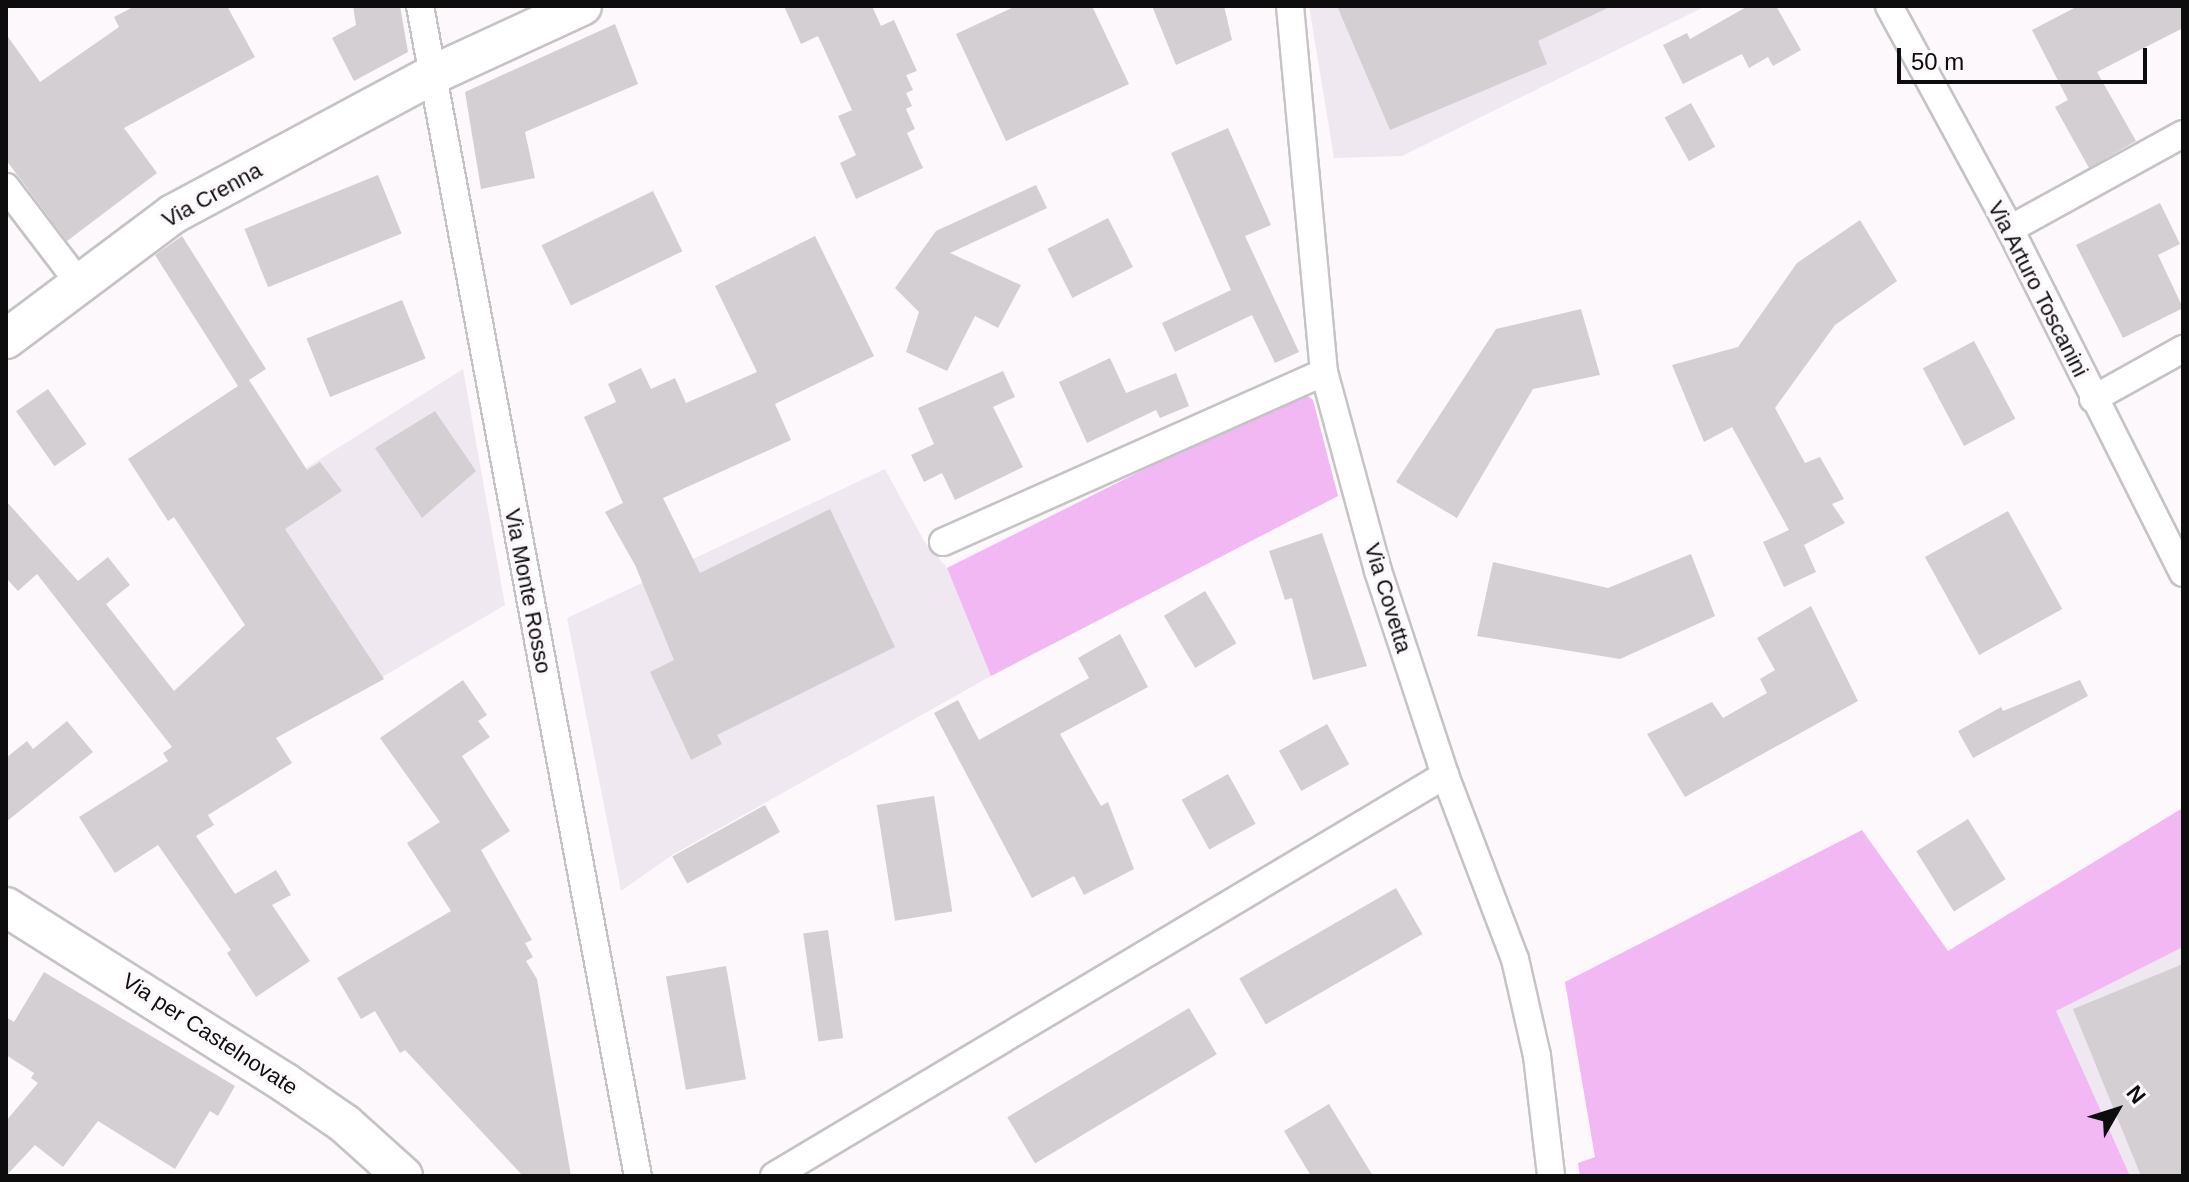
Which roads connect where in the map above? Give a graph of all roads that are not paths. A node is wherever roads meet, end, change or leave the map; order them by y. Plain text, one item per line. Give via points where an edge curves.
1 (420, 6) edge
2 (582, 6) edge
3 (1290, 6) edge
4 (1889, 6) edge
5 (432, 75) junction
6 (2183, 134) edge
7 (6, 187) edge
8 (2010, 229) junction
9 (80, 284) junction
10 (6, 339) edge
11 (2183, 349) edge
12 (1324, 372) junction
13 (2093, 399) junction
14 (943, 542) dead end
15 (2183, 573) edge
16 (1445, 775) junction
17 (6, 907) edge
18 (403, 1176) edge
19 (638, 1176) edge
20 (774, 1176) edge
21 (1551, 1176) edge

1 - 5 street, Via Monte Rosso
2 - 5 street, Via Crenna
3 - 12 street, Via Covetta
4 - 8 street, Via Arturo Toscanini
5 - 9 street, Via Crenna via 173,214
5 - 19 street, Via Monte Rosso
6 - 8 street
7 - 9 street
8 - 13 street, Via Arturo Toscanini
9 - 10 street, Via Crenna
11 - 13 street
12 - 14 street
12 - 16 street, Via Covetta via 1378,571
13 - 15 street, Via Arturo Toscanini
16 - 20 street
16 - 21 street, Via Covetta via 1515,959 1537,1056
17 - 18 street, Via per Castelnovate via 284,1082 345,1124

